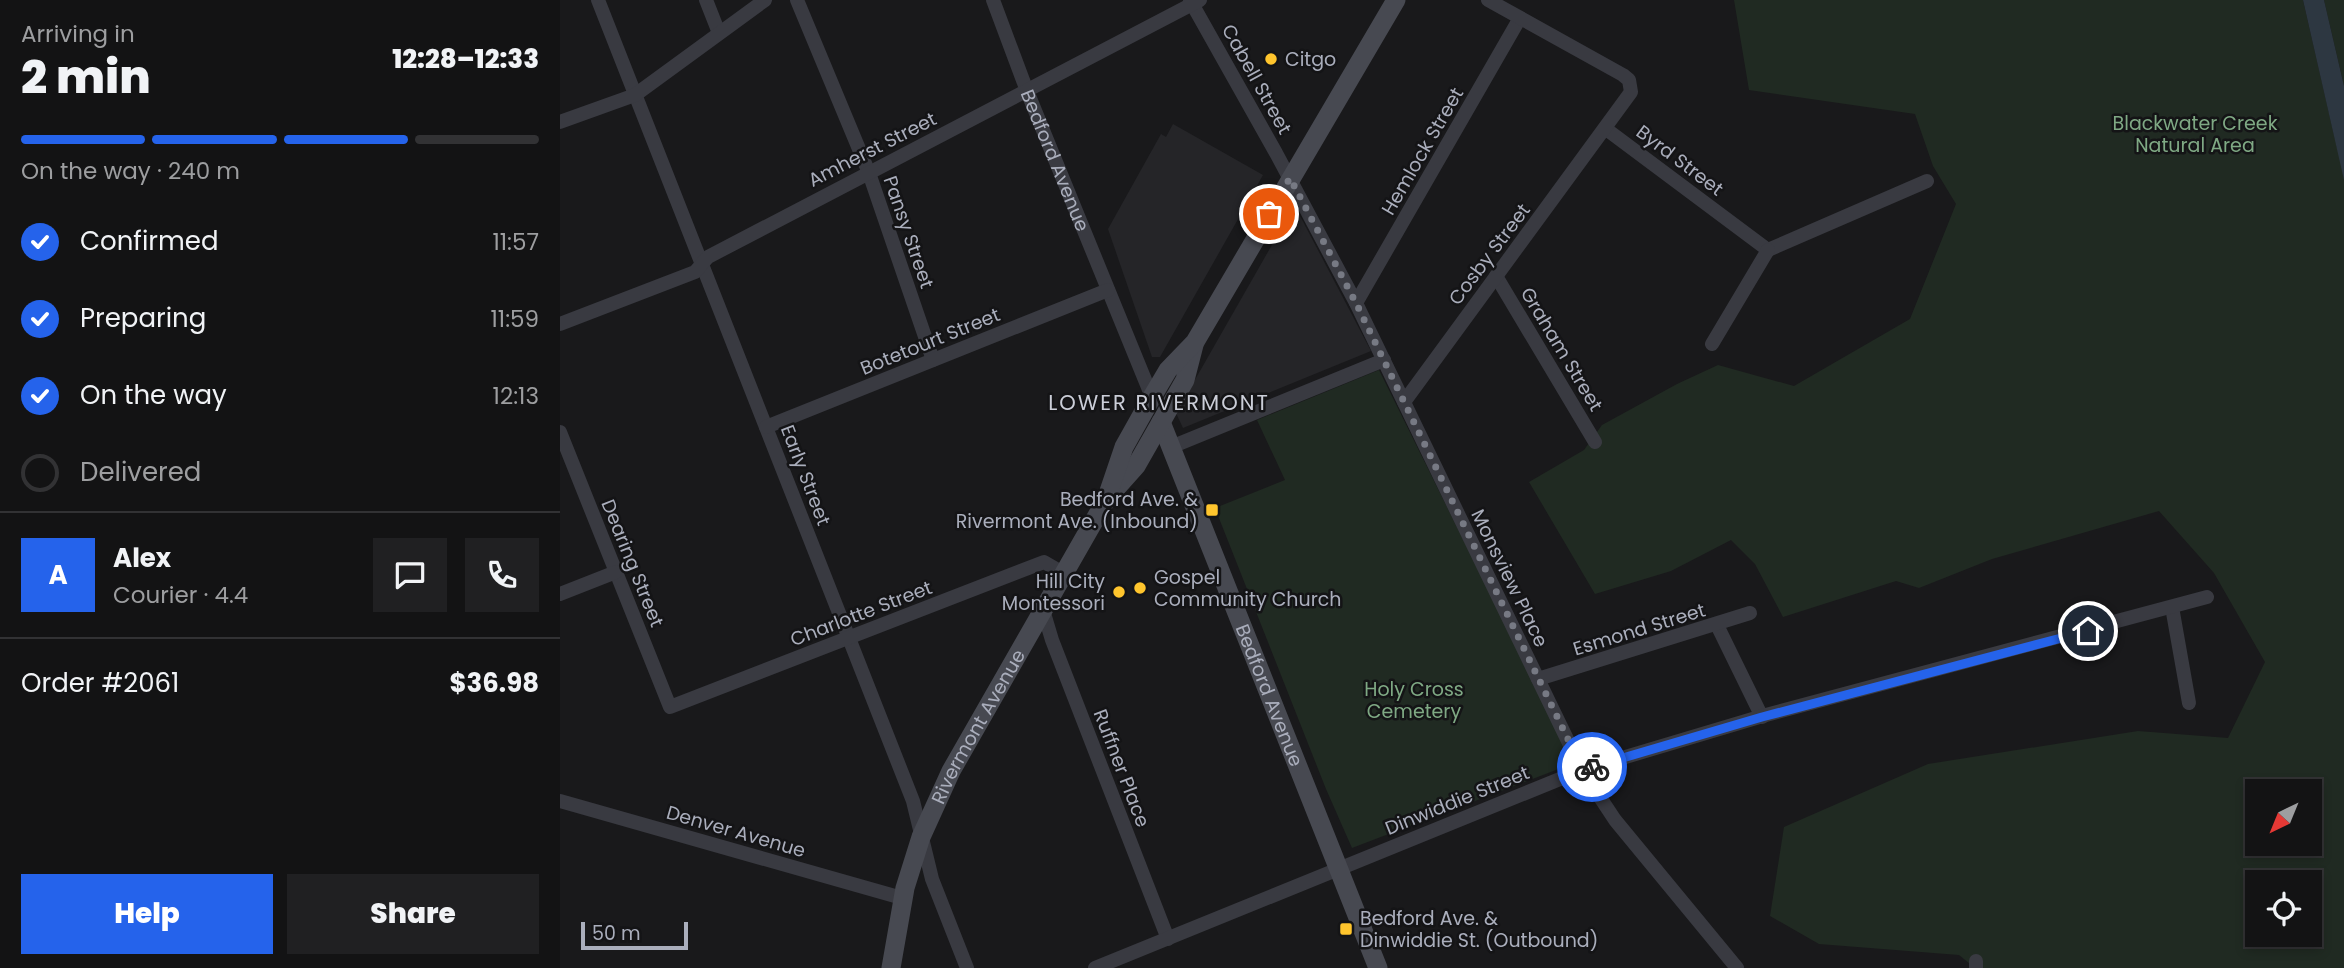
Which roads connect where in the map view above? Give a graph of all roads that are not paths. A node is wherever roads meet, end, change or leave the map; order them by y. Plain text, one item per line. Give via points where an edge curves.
1 (598, 0) edge
2 (706, 0) edge
3 (765, 0) edge
4 (797, 0) edge
5 (993, 0) edge
6 (1396, 0) edge
7 (1488, 0) edge
8 (1194, 1) edge
9 (1520, 18) junction
10 (719, 33) junction
11 (1027, 91) junction
12 (635, 95) junction
13 (560, 122) edge
14 (1606, 129) junction
15 (869, 173) junction
16 (1290, 178) junction
17 (1927, 181) dead end
18 (1768, 250) junction
19 (702, 264) junction
20 (1496, 276) junction
21 (1108, 290) junction
22 (1356, 303) junction
23 (560, 324) edge
24 (1195, 342) junction
25 (1712, 344) dead end
26 (933, 360) junction
27 (1384, 360) junction
28 (1152, 397) junction
29 (1404, 402) junction
30 (1161, 422) junction
31 (766, 426) junction
32 (560, 432) edge
33 (1595, 442) dead end
34 (1171, 447) junction
35 (1112, 493) junction
36 (615, 572) junction
37 (1063, 573) junction
38 (560, 594) edge
39 (2207, 597) dead end
40 (2172, 607) junction
41 (1043, 610) junction
42 (1750, 613) dead end
43 (1717, 625) junction
44 (848, 638) junction
45 (1538, 679) junction
46 (2189, 703) dead end
47 (670, 707) joint
48 (1762, 717) junction
49 (1583, 770) junction
50 (560, 801) edge
51 (921, 837) junction
52 (1338, 868) junction
53 (902, 898) junction
54 (1168, 939) junction
55 (1734, 965) edge
56 (891, 968) edge
57 (967, 968) edge
58 (1095, 968) edge
59 (1378, 968) edge
60 (1715, 968) edge

1 - 12 street, Early Street
2 - 10 street
3 - 10 street
4 - 15 street, Pansy Street
5 - 11 street, Bedford Avenue
6 - 16 main road, Rivermont Avenue
7 - 9 street, Byrd Street
8 - 11 street, Amherst Street
8 - 16 street, Cabell Street
9 - 14 street, Byrd Street via 1629,80 1630,96
9 - 22 street, Hemlock Street
10 - 12 street
11 - 15 street, Amherst Street
11 - 21 street, Bedford Avenue
12 - 13 street
12 - 19 street, Early Street
14 - 18 street, Byrd Street
14 - 20 street, Cosby Street
15 - 19 street, Amherst Street
15 - 26 street, Pansy Street
16 - 22 street, Monsview Place
16 - 24 main road, Rivermont Avenue
17 - 18 street
18 - 25 street
19 - 23 street, Amherst Street via 695,272
19 - 31 street, Early Street
20 - 29 street, Cosby Street
20 - 33 street, Graham Street
21 - 26 street, Botetourt Street
21 - 28 street, Bedford Avenue
22 - 27 street, Monsview Place
24 - 28 main road, Rivermont Avenue via 1168,370
24 - 30 main road, Rivermont Avenue via 1185,380
26 - 31 street, Botetourt Street
27 - 29 street, Monsview Place
27 - 34 street
28 - 35 main road, Rivermont Avenue via 1124,447
29 - 45 street, Monsview Place
30 - 34 main road, Bedford Avenue
30 - 35 main road, Rivermont Avenue via 1136,467
31 - 44 street, Early Street
32 - 36 street, Dearing Street
34 - 52 main road, Bedford Avenue
35 - 37 main road, Rivermont Avenue
36 - 38 street
36 - 47 street, Dearing Street
37 - 41 main road, Rivermont Avenue
37 - 44 street, Charlotte Street via 1044,562
39 - 40 street, Dinwiddie Street
40 - 46 street
40 - 48 street, Dinwiddie Street
41 - 51 main road, Rivermont Avenue via 951,771
41 - 54 street, Ruffner Place
42 - 43 street, Esmond Street
43 - 45 street, Esmond Street
43 - 48 street
44 - 47 street, Charlotte Street
44 - 51 street, Early Street via 913,801
45 - 49 street, Monsview Place
48 - 49 street, Dinwiddie Street
49 - 52 street, Dinwiddie Street
49 - 55 street, Monsview Place via 1615,820
50 - 53 street, Denver Avenue
51 - 53 main road, Rivermont Avenue
51 - 57 street, Early Street via 932,879
52 - 54 street, Dinwiddie Street
52 - 59 main road, Bedford Avenue
53 - 56 main road, Rivermont Avenue
54 - 58 street, Dinwiddie Street
55 - 60 street

